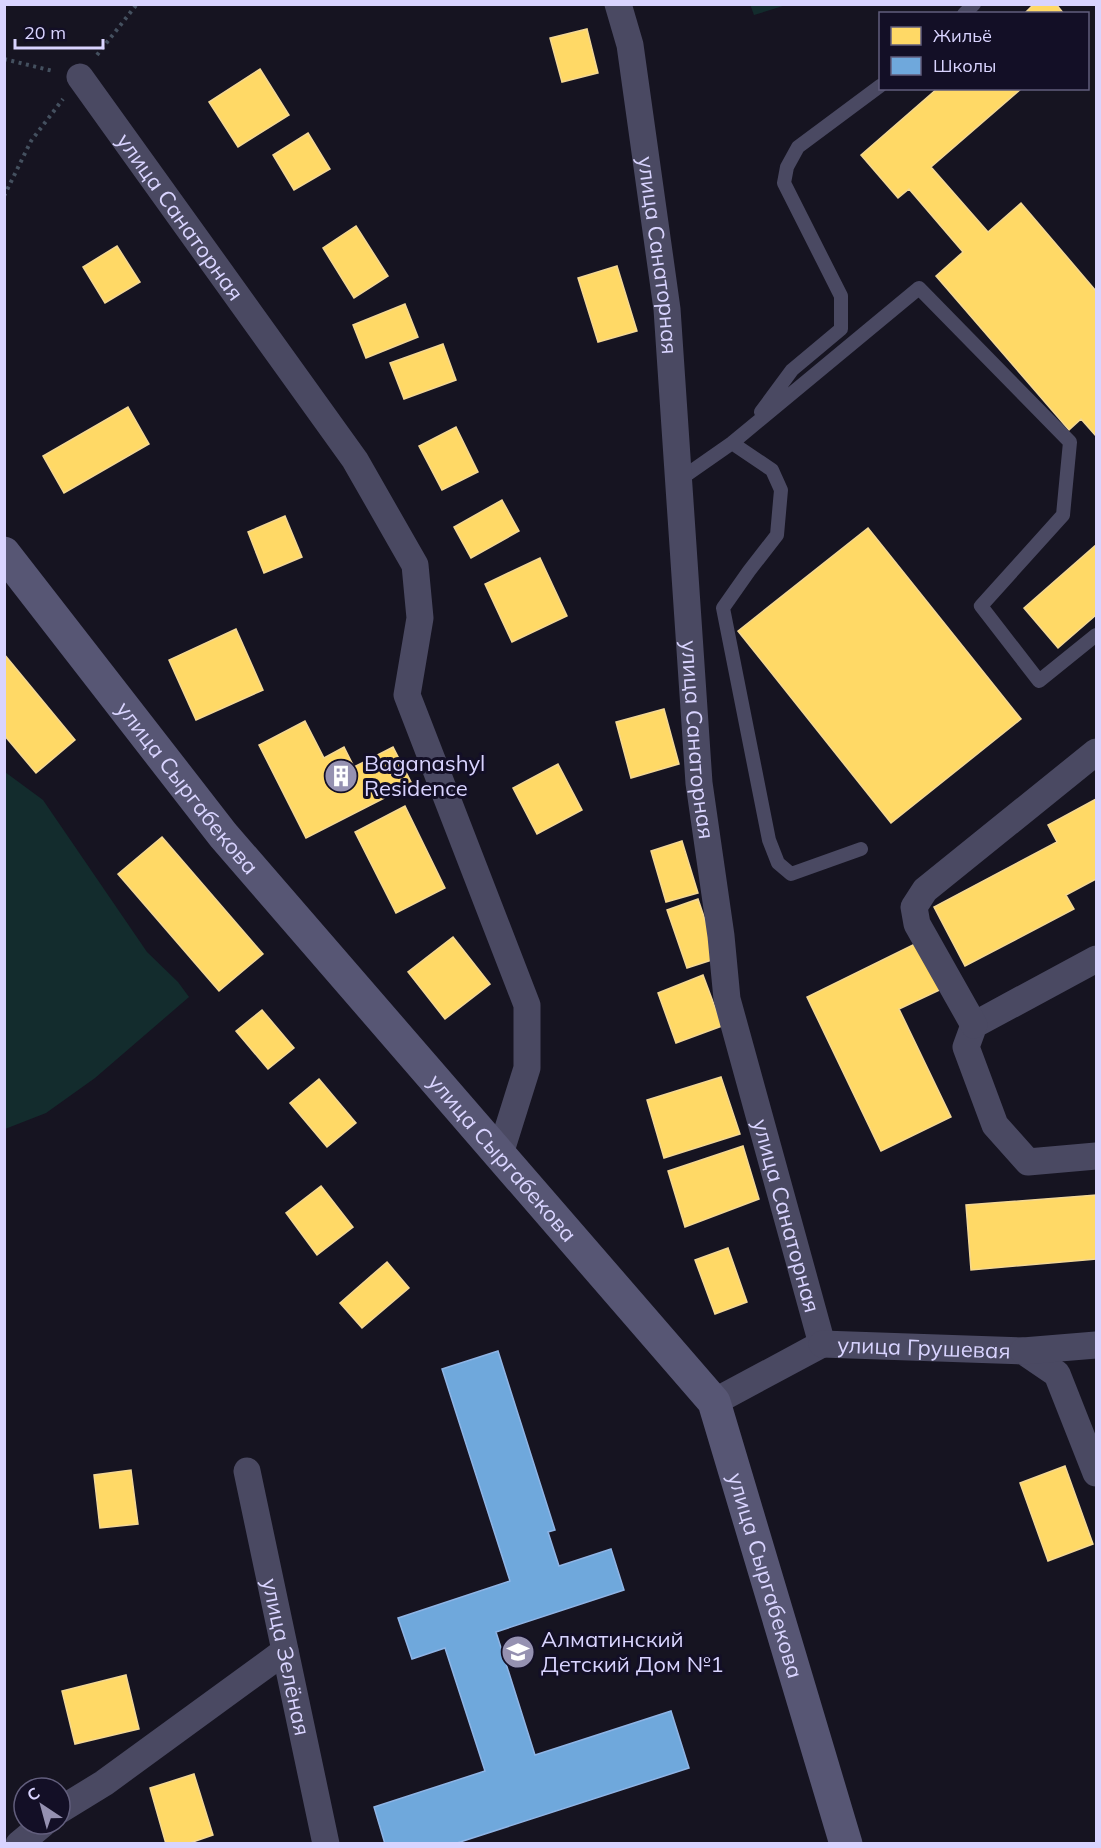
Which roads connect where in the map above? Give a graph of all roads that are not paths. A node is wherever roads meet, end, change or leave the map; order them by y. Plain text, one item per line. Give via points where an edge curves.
1 (618, 4) edge
2 (80, 78) road end
3 (879, 87) edge
4 (749, 429) junction
5 (732, 443) junction
6 (679, 480) junction
7 (4, 553) edge
8 (1096, 635) edge
9 (1096, 752) edge
10 (861, 849) dead end
11 (1096, 959) edge
12 (974, 1025) junction
13 (500, 1154) junction
14 (1096, 1156) edge
15 (822, 1344) junction
16 (1096, 1345) edge
17 (1023, 1351) junction
18 (714, 1402) junction
19 (247, 1471) dead end
20 (1096, 1473) edge
21 (285, 1651) junction
22 (72, 1803) edge
23 (326, 1844) edge
24 (846, 1844) edge

1 - 6 street, улица Санаторная via 630,45 667,309
2 - 13 street, улица Санаторная via 355,460 415,565 420,618 407,695 526,1005 527,1068
3 - 4 lane via 798,147 786,167 784,183 841,296 841,329 792,370
4 - 5 lane
4 - 8 lane via 919,288 1070,442 1063,514 981,606 1039,681
5 - 6 lane
5 - 10 lane via 772,470 781,490 777,536 723,608 769,840 778,863 791,873
6 - 15 street, улица Санаторная via 699,783 727,999
7 - 13 street, улица Сыргабекова via 223,835
9 - 12 street via 925,890 914,908 917,924
11 - 12 street
12 - 14 street via 966,1047 994,1125 1028,1162
13 - 18 street, улица Сыргабекова
15 - 17 street, улица Грушевая
15 - 18 street, улица Санаторная
16 - 17 street
17 - 20 street, улица Грушевая via 1057,1374
18 - 24 street, улица Сыргабекова
19 - 21 street, улица Зелёная
21 - 22 street
21 - 23 street, улица Зелёная

